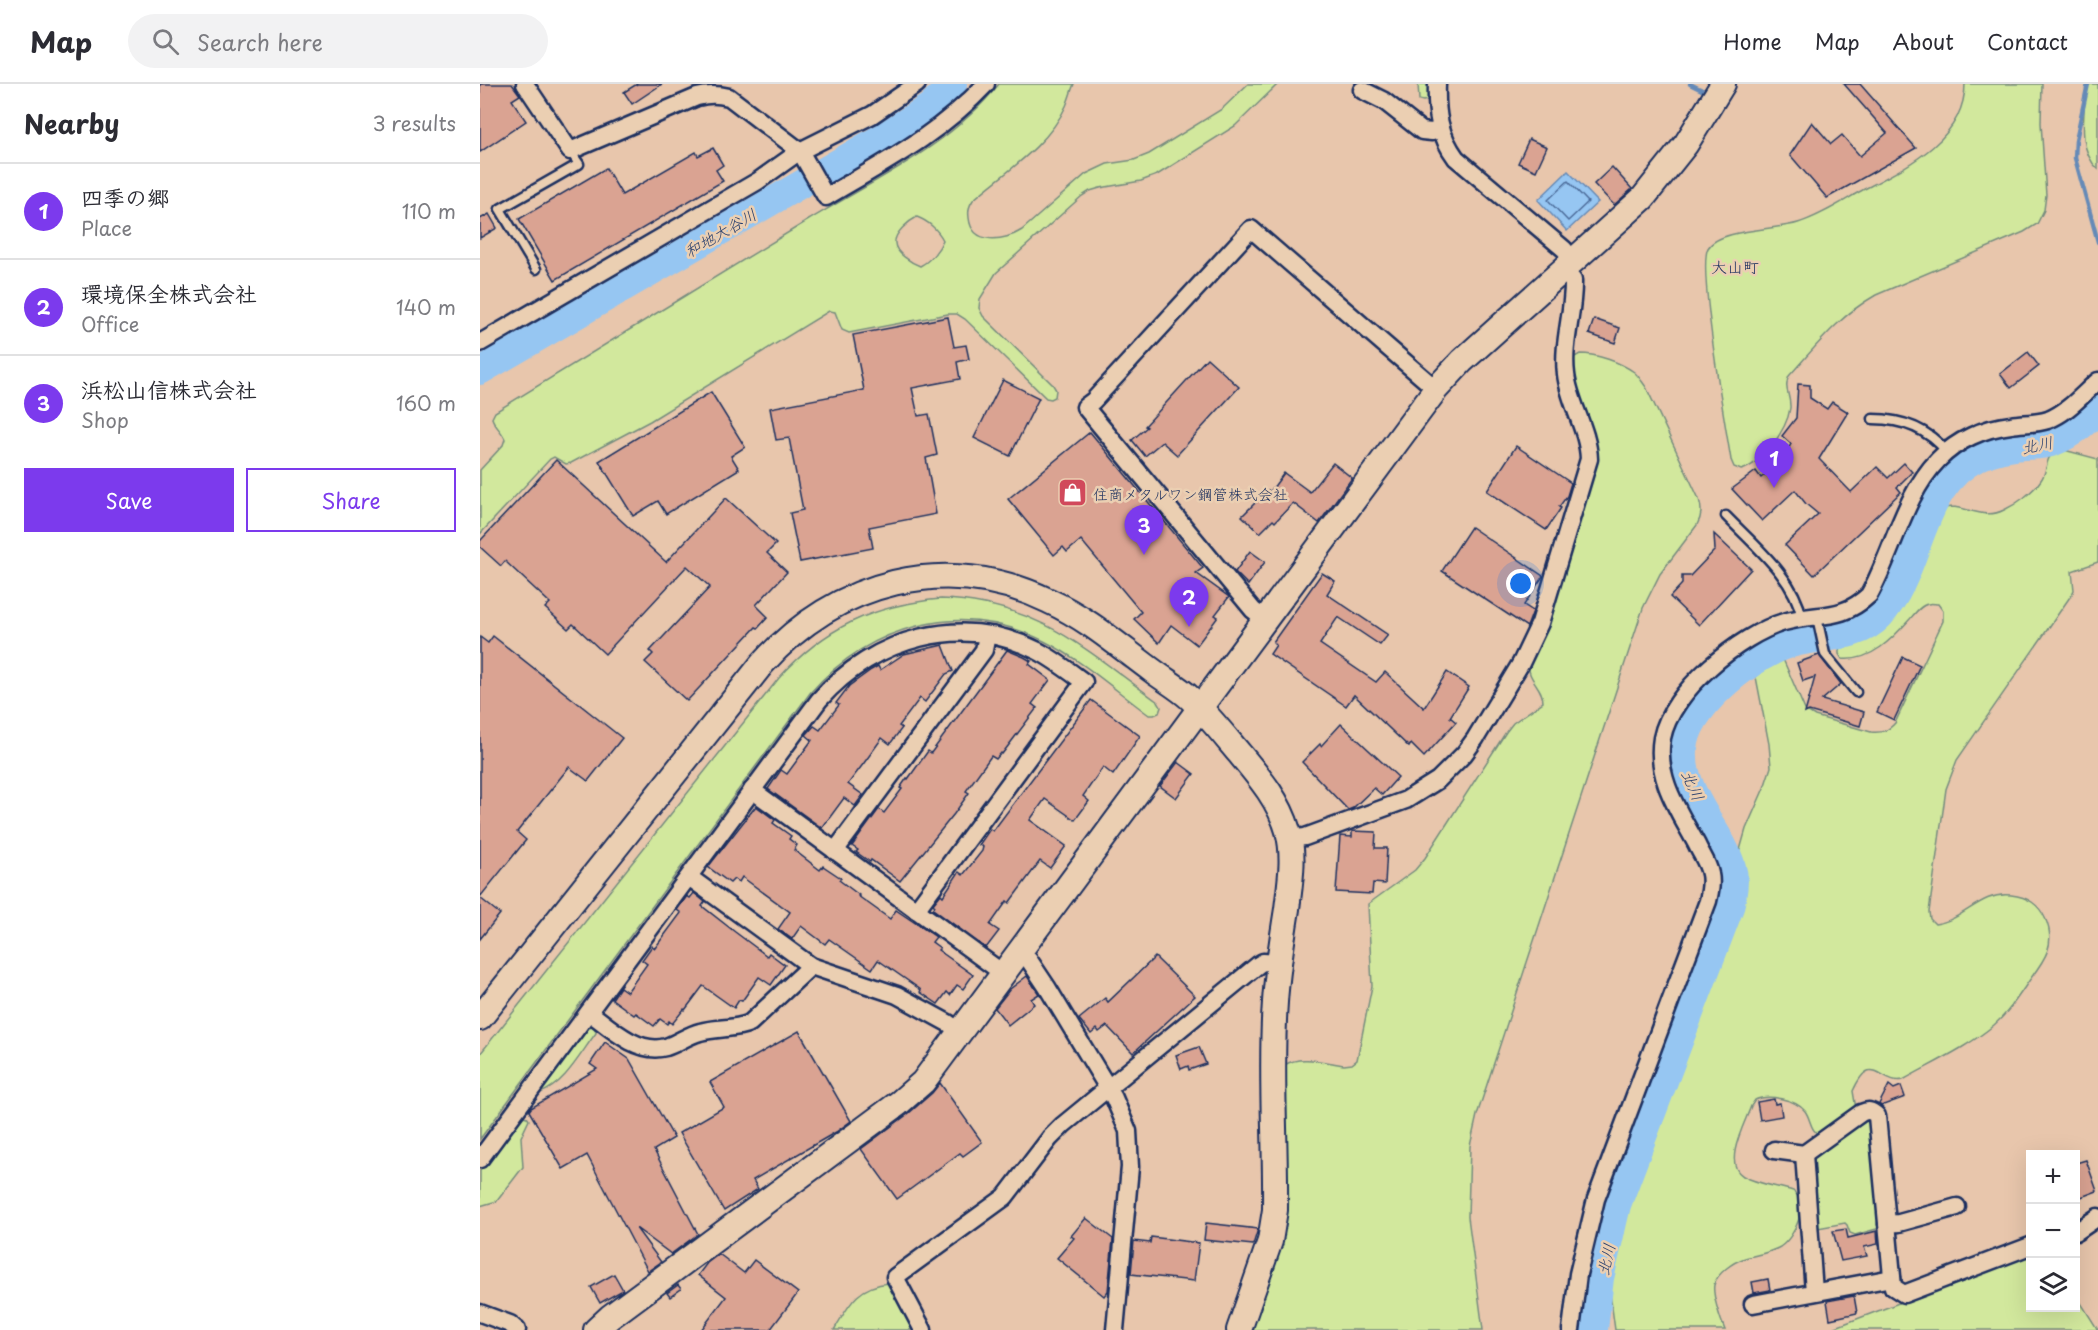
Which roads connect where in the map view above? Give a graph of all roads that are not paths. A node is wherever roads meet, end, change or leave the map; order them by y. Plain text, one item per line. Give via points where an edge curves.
1 (525, 84) edge
2 (917, 84) edge
3 (986, 84) edge
4 (1437, 84) edge
5 (1723, 84) edge
6 (1362, 90) dead end
7 (1440, 129) junction
8 (570, 151) junction
9 (801, 154) junction
10 (1569, 265) junction
11 (536, 269) dead end
12 (480, 343) edge
13 (2098, 381) edge
14 (1436, 389) junction
15 (1873, 419) dead end
16 (1947, 452) junction
17 (1726, 516) dead end
18 (1266, 620) junction
19 (1812, 621) junction
20 (987, 635) junction
21 (1856, 692) dead end
22 (1200, 708) junction
23 (752, 790) junction
24 (1289, 839) junction
25 (835, 851) junction
26 (689, 877) junction
27 (916, 910) junction
28 (1020, 953) junction
29 (1279, 963) junction
30 (811, 966) junction
31 (1004, 974) junction
32 (589, 1012) junction
33 (480, 1018) edge
34 (961, 1032) junction
35 (1108, 1088) junction
36 (1774, 1150) dead end
37 (1804, 1154) junction
38 (480, 1159) edge
39 (1957, 1207) dead end
40 (2098, 1217) edge
41 (1887, 1224) junction
42 (2080, 1229) edge
43 (2026, 1248) edge
44 (1892, 1278) junction
45 (1814, 1292) junction
46 (1753, 1304) dead end
47 (480, 1314) edge
48 (517, 1330) edge
49 (596, 1330) edge
50 (923, 1330) edge
51 (1115, 1330) edge
52 (1239, 1330) edge
53 (1571, 1330) edge

1 - 8 street
2 - 9 street via 872,115
3 - 9 street via 920,142 826,197
4 - 7 street
5 - 10 street via 1686,144 1658,180
6 - 7 street via 1384,101 1422,131
7 - 10 street via 1465,168 1564,249
8 - 9 street via 708,94 729,97
8 - 11 lane via 579,164 500,209
9 - 12 street
10 - 14 street
10 - 24 street via 1574,300 1565,354 1566,378 1589,445 1589,459 1531,643 1475,739 1437,780 1389,807
13 - 16 street via 2057,416 1972,435
14 - 18 street
14 - 18 street via 1251,229 1085,407 1252,610
15 - 16 lane via 1914,426
16 - 19 street via 1916,491 1869,595 1842,614
17 - 19 lane via 1775,567
18 - 22 street
19 - 21 lane via 1825,654
19 - 53 street via 1765,629 1730,651 1691,687 1668,719 1661,748 1663,777 1705,861 1711,887 1596,1199 1578,1274
20 - 23 street via 928,635 893,645 860,663 819,700
20 - 25 street via 984,650
20 - 27 street via 1037,651 1084,682
22 - 24 street via 1272,795
22 - 28 street
22 - 33 street via 1079,618 1029,592 985,580 940,577 895,582 852,596 794,632 762,664
23 - 25 street
23 - 26 street
24 - 29 street via 1292,865
25 - 27 street
26 - 30 street
26 - 32 street
27 - 31 street
28 - 31 street
28 - 35 street via 1041,978
29 - 35 street via 1258,965
29 - 52 street via 1274,1033 1275,1210 1270,1241
30 - 32 street via 750,1023 700,1032 665,1047 642,1046
30 - 34 street via 897,995
31 - 34 street
32 - 38 street
34 - 49 street via 933,1071 911,1093
35 - 50 street via 1050,1138 1005,1197 895,1277
35 - 51 street via 1122,1114 1131,1149
36 - 37 street
37 - 41 street via 1861,1113 1872,1112 1877,1116
37 - 45 street
39 - 41 street
40 - 42 street
41 - 44 street
43 - 44 street via 1904,1294 1893,1287
44 - 45 street
45 - 46 street
47 - 48 street

